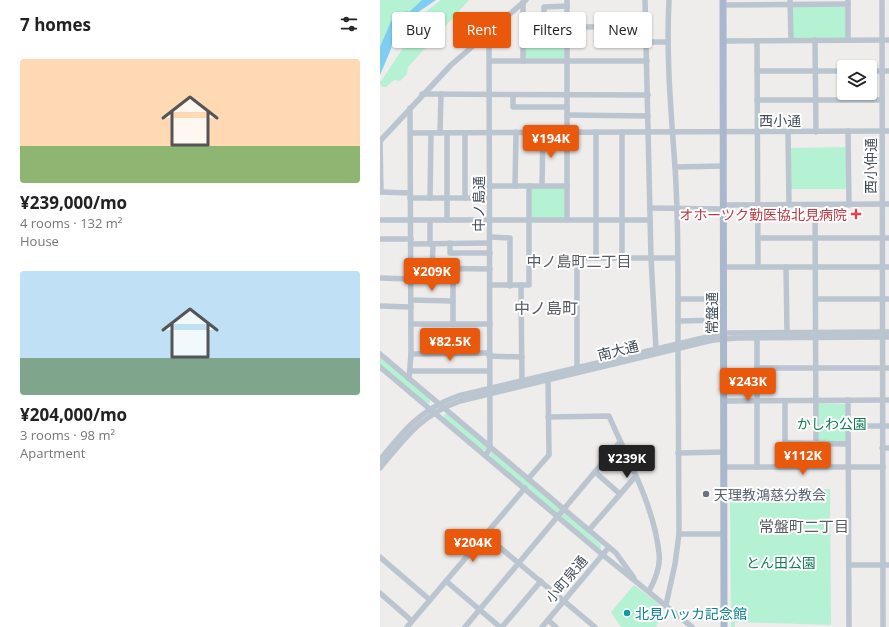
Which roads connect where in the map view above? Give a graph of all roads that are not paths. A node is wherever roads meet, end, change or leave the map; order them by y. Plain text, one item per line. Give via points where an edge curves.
1 (645, 0) edge
2 (669, 0) edge
3 (882, 0) edge
4 (524, 1) edge
5 (790, 2) edge
6 (848, 2) edge
7 (567, 3) edge
8 (723, 3) edge
9 (511, 12) edge
10 (524, 12) edge
11 (544, 12) edge
12 (645, 12) edge
13 (790, 40) junction
14 (815, 40) junction
15 (848, 40) junction
16 (881, 40) junction
17 (889, 40) edge
18 (723, 41) junction
19 (757, 41) junction
20 (652, 42) edge
21 (668, 42) junction
22 (469, 48) edge
23 (490, 48) edge
24 (523, 48) edge
25 (568, 48) edge
26 (646, 48) edge
27 (490, 61) junction
28 (523, 61) junction
29 (568, 61) junction
30 (647, 61) junction
31 (757, 71) junction
32 (815, 71) junction
33 (837, 71) edge
34 (877, 71) edge
35 (882, 71) junction
36 (889, 71) edge
37 (422, 94) junction
38 (440, 94) junction
39 (513, 94) junction
40 (490, 95) junction
41 (567, 95) junction
42 (648, 95) junction
43 (757, 100) junction
44 (816, 100) junction
45 (882, 100) junction
46 (567, 107) junction
47 (410, 108) junction
48 (567, 116) junction
49 (648, 116) junction
50 (848, 131) junction
51 (882, 131) junction
52 (889, 131) edge
53 (465, 132) junction
54 (490, 132) junction
55 (516, 132) junction
56 (542, 132) junction
57 (567, 132) junction
58 (596, 132) junction
59 (622, 132) junction
60 (649, 132) junction
61 (671, 132) junction
62 (724, 132) junction
63 (757, 132) junction
64 (788, 132) junction
65 (816, 132) junction
66 (411, 133) junction
67 (431, 133) junction
68 (440, 133) junction
69 (447, 133) junction
70 (380, 141) edge
71 (882, 156) junction
72 (889, 156) edge
73 (723, 166) junction
74 (675, 167) junction
75 (489, 186) junction
76 (516, 186) junction
77 (528, 186) junction
78 (542, 186) junction
79 (567, 186) junction
80 (381, 192) edge
81 (410, 195) junction
82 (430, 198) junction
83 (447, 198) junction
84 (466, 198) junction
85 (489, 198) junction
86 (789, 204) junction
87 (882, 204) junction
88 (889, 204) edge
89 (757, 205) junction
90 (815, 205) junction
91 (849, 205) junction
92 (723, 207) junction
93 (650, 208) junction
94 (677, 208) junction
95 (380, 220) edge
96 (411, 220) junction
97 (430, 220) junction
98 (447, 220) junction
99 (490, 220) junction
100 (567, 220) junction
101 (596, 220) junction
102 (622, 220) junction
103 (650, 220) junction
104 (528, 221) junction
105 (758, 238) junction
106 (815, 238) junction
107 (882, 238) junction
108 (889, 238) edge
109 (380, 239) edge
110 (490, 240) junction
111 (411, 242) junction
112 (450, 243) junction
113 (431, 244) junction
114 (490, 253) junction
115 (596, 258) junction
116 (651, 258) junction
117 (677, 258) junction
118 (622, 259) junction
119 (724, 267) junction
120 (758, 267) junction
121 (786, 267) junction
122 (815, 267) junction
123 (882, 267) junction
124 (889, 267) edge
125 (411, 268) junction
126 (432, 268) junction
127 (453, 269) junction
128 (490, 269) junction
129 (380, 278) edge
130 (411, 279) junction
131 (490, 285) junction
132 (510, 286) junction
133 (521, 286) junction
134 (678, 299) junction
135 (724, 299) junction
136 (816, 299) junction
137 (886, 299) edge
138 (411, 300) junction
139 (453, 301) junction
140 (380, 306) edge
141 (411, 307) junction
142 (724, 320) junction
143 (678, 321) junction
144 (411, 324) junction
145 (453, 324) junction
146 (490, 324) junction
147 (787, 332) junction
148 (816, 334) junction
149 (886, 334) edge
150 (724, 336) junction
151 (757, 338) junction
152 (678, 346) junction
153 (656, 349) junction
154 (380, 354) edge
155 (411, 354) junction
156 (490, 355) junction
157 (522, 356) junction
158 (380, 367) edge
159 (757, 368) junction
160 (815, 368) junction
161 (882, 368) junction
162 (889, 368) edge
163 (577, 370) junction
164 (411, 371) junction
165 (489, 371) junction
166 (548, 377) junction
167 (409, 379) junction
168 (522, 381) junction
169 (490, 391) junction
170 (815, 400) junction
171 (848, 400) junction
172 (882, 400) junction
173 (889, 400) edge
174 (724, 401) junction
175 (757, 401) junction
176 (785, 401) junction
177 (442, 406) junction
178 (432, 411) junction
179 (548, 417) junction
180 (848, 426) junction
181 (882, 426) junction
182 (889, 426) edge
183 (620, 442) junction
184 (785, 444) junction
185 (816, 444) junction
186 (848, 444) junction
187 (490, 448) junction
188 (882, 448) junction
189 (889, 448) edge
190 (724, 452) junction
191 (678, 453) junction
192 (486, 455) junction
193 (380, 460) edge
194 (757, 467) junction
195 (785, 467) junction
196 (883, 467) junction
197 (380, 468) edge
198 (724, 468) junction
199 (849, 468) junction
200 (595, 472) junction
201 (635, 476) junction
202 (528, 479) junction
203 (524, 488) junction
204 (620, 494) junction
205 (564, 508) junction
206 (557, 516) junction
207 (589, 530) junction
208 (679, 534) junction
209 (724, 534) junction
210 (485, 535) junction
211 (609, 547) junction
212 (603, 555) junction
213 (381, 560) edge
214 (518, 563) junction
215 (849, 565) junction
216 (886, 565) edge
217 (446, 581) junction
218 (541, 581) junction
219 (636, 581) junction
220 (649, 591) junction
221 (380, 593) edge
222 (430, 600) junction
223 (564, 601) junction
224 (666, 605) junction
225 (480, 609) junction
226 (548, 620) junction
227 (412, 621) junction
228 (408, 627) edge
229 (464, 627) edge
230 (501, 627) edge
231 (542, 627) edge
232 (556, 627) edge
233 (595, 627) edge
234 (692, 627) edge
235 (724, 627) edge
236 (849, 627) edge
237 (883, 627) edge

1 - 12 street
2 - 21 street
3 - 16 street, 西小仲通
4 - 9 street
4 - 10 street
5 - 6 street
5 - 8 street
5 - 13 street
6 - 15 street
7 - 11 street via 544,7
8 - 18 main road, 常盤通
13 - 14 street
13 - 19 street
14 - 15 street
14 - 32 street
15 - 16 street
16 - 17 street
16 - 35 street, 西小仲通
18 - 19 street
18 - 62 main road, 常盤通
19 - 31 street
20 - 21 street
21 - 61 street
22 - 37 street
23 - 27 street, 中ノ島通
24 - 28 street
25 - 29 street
26 - 30 street
27 - 28 street
27 - 40 street, 中ノ島通
28 - 29 street
29 - 30 street
29 - 41 street
30 - 42 street
31 - 32 street
31 - 43 street
32 - 33 street
32 - 44 street
34 - 35 street
35 - 36 street
35 - 45 street, 西小仲通
37 - 38 street
37 - 47 street
38 - 40 street
38 - 68 street
39 - 40 street
39 - 41 street
39 - 46 street via 513,107
40 - 54 street, 中ノ島通
41 - 42 street
41 - 46 street
42 - 49 street
43 - 44 street
43 - 63 street
44 - 45 street
44 - 65 street
45 - 51 street, 西小仲通
46 - 48 street
47 - 66 street
47 - 70 street
48 - 49 street
48 - 57 street
49 - 60 street
50 - 51 street, 西小通
50 - 65 street, 西小通
50 - 91 street
51 - 52 street, 西小通
51 - 71 street, 西小仲通
53 - 54 street
53 - 69 street
53 - 84 street
54 - 55 street
54 - 75 street, 中ノ島通
55 - 56 street
55 - 76 street
56 - 57 street
56 - 78 street
57 - 58 street
57 - 79 street
58 - 59 street
58 - 101 street
59 - 60 street
59 - 102 street
60 - 61 street
60 - 93 street
61 - 62 street, 西小通
61 - 74 street
62 - 63 street, 西小通
62 - 73 main road, 常盤通
63 - 64 street, 西小通
63 - 89 street
64 - 65 street, 西小通
64 - 86 street
66 - 67 street
66 - 81 street
67 - 68 street
67 - 82 street
68 - 69 street
69 - 83 street
70 - 80 street
71 - 72 street
71 - 87 street, 西小仲通
73 - 74 street
73 - 92 main road, 常盤通
74 - 94 street
75 - 76 street
75 - 85 street, 中ノ島通
76 - 77 street
77 - 78 street
77 - 104 street
78 - 79 street
79 - 100 street
80 - 81 street
81 - 82 street
81 - 96 street
82 - 83 street
83 - 84 street
83 - 98 street
84 - 85 street
85 - 99 street, 中ノ島通
86 - 89 street
86 - 90 street
87 - 88 street
87 - 91 street
87 - 107 street, 西小仲通
89 - 92 street
89 - 105 street
90 - 91 street
90 - 106 street
92 - 94 street
92 - 119 main road, 常盤通
93 - 94 street
93 - 103 street
94 - 117 street
95 - 96 street
96 - 97 street
96 - 111 street
97 - 98 street
97 - 113 street
98 - 99 street
99 - 104 street
99 - 110 street, 中ノ島通
100 - 101 street
100 - 104 street
101 - 102 street
101 - 115 street
102 - 103 street
102 - 118 street
103 - 116 street
104 - 133 street via 529,285
105 - 106 street
105 - 120 street
106 - 107 street
106 - 122 street
107 - 108 street
107 - 123 street, 西小仲通
109 - 111 street
110 - 112 street
110 - 114 street, 中ノ島通
110 - 132 street via 510,238
111 - 113 street
111 - 125 street
112 - 113 street
112 - 114 street via 450,253
113 - 126 street
114 - 128 street, 中ノ島通
115 - 118 street
115 - 163 street via 577,258
116 - 117 street
116 - 118 street
116 - 153 street
117 - 134 street
119 - 120 street
119 - 135 main road, 常盤通
120 - 121 street
121 - 122 street
121 - 147 street
122 - 123 street
122 - 136 street
123 - 124 street
123 - 137 street, 西小仲通
125 - 126 street
125 - 130 street
126 - 127 street
127 - 128 street
127 - 139 street
128 - 131 street, 中ノ島通
129 - 130 street
130 - 138 street
131 - 132 street
131 - 146 street, 中ノ島通
132 - 133 street
133 - 157 street
134 - 135 street
134 - 143 street
135 - 142 main road, 常盤通
136 - 137 street
136 - 148 street
137 - 149 street, 西小仲通
138 - 139 street
138 - 141 street
139 - 145 street
140 - 141 street
141 - 144 street
142 - 143 street
142 - 150 main road, 常盤通
143 - 152 street
144 - 145 street
144 - 155 street
145 - 146 street
146 - 156 street, 中ノ島通
147 - 148 street, 南大通
147 - 150 street, 南大通
148 - 149 street, 南大通
148 - 151 street, 南大通
148 - 160 street
149 - 161 street, 西小仲通
150 - 151 street, 南大通
150 - 152 street, 南大通
150 - 174 main road, 常盤通
151 - 159 street
152 - 153 street, 南大通
152 - 163 street, 南大通
152 - 191 street
153 - 163 street, 南大通
154 - 167 street
155 - 156 street
155 - 164 street
156 - 157 street
156 - 165 street, 中ノ島通
157 - 168 street
158 - 178 street
159 - 160 street
159 - 175 street
160 - 161 street
160 - 170 street
161 - 162 street
161 - 172 street, 西小仲通
163 - 166 street, 南大通
164 - 165 street
164 - 167 street
165 - 169 street, 中ノ島通
166 - 168 street, 南大通
166 - 169 street, 南大通
166 - 179 street
167 - 177 street
168 - 169 street, 南大通
169 - 177 street, 南大通 via 458,396
169 - 187 street, 中ノ島通
170 - 171 street
170 - 176 street
170 - 185 street
171 - 172 street
171 - 180 street
172 - 173 street
172 - 181 street, 西小仲通
174 - 175 street
174 - 190 main road, 常盤通
175 - 176 street
175 - 194 street
176 - 184 street
177 - 178 street, 南大通
177 - 187 street
178 - 192 street
178 - 193 street, 南大通 via 404,430
178 - 197 street, 南大通 via 409,433
179 - 183 street via 609,416
179 - 202 street via 549,455
180 - 181 street
180 - 186 street
181 - 182 street
181 - 188 street, 西小仲通
183 - 200 street
183 - 201 street
184 - 185 street
184 - 195 street
185 - 186 street
186 - 199 street
187 - 192 street, 中ノ島通
187 - 202 street
188 - 189 street
188 - 196 street, 西小仲通
190 - 191 street
190 - 198 main road, 常盤通
191 - 208 street
192 - 203 street
194 - 195 street
194 - 198 street
195 - 199 street
196 - 199 street
196 - 216 street, 西小仲通
198 - 209 main road, 常盤通
199 - 215 street
200 - 204 street
200 - 205 street
201 - 204 street
201 - 220 street via 651,514 660,555 655,580
202 - 205 street
203 - 206 street
203 - 210 street
204 - 207 street
205 - 206 street
205 - 207 street
206 - 212 street
206 - 214 street
207 - 211 street
208 - 209 street
208 - 224 street
209 - 235 main road, 常盤通
210 - 214 street
210 - 217 street
211 - 212 street, 小町泉通
211 - 219 street via 626,565
212 - 219 street
212 - 223 street, 小町泉通
213 - 222 street
214 - 218 street
214 - 225 street
215 - 216 street
215 - 236 street
216 - 237 street, 西小仲通
217 - 222 street
217 - 225 street
218 - 223 street
218 - 230 street
219 - 220 street
220 - 224 street
221 - 227 street
222 - 227 street
223 - 226 street, 小町泉通
223 - 233 street
224 - 234 street
225 - 229 street
225 - 230 street
226 - 231 street, 小町泉通
226 - 232 street
227 - 228 street

